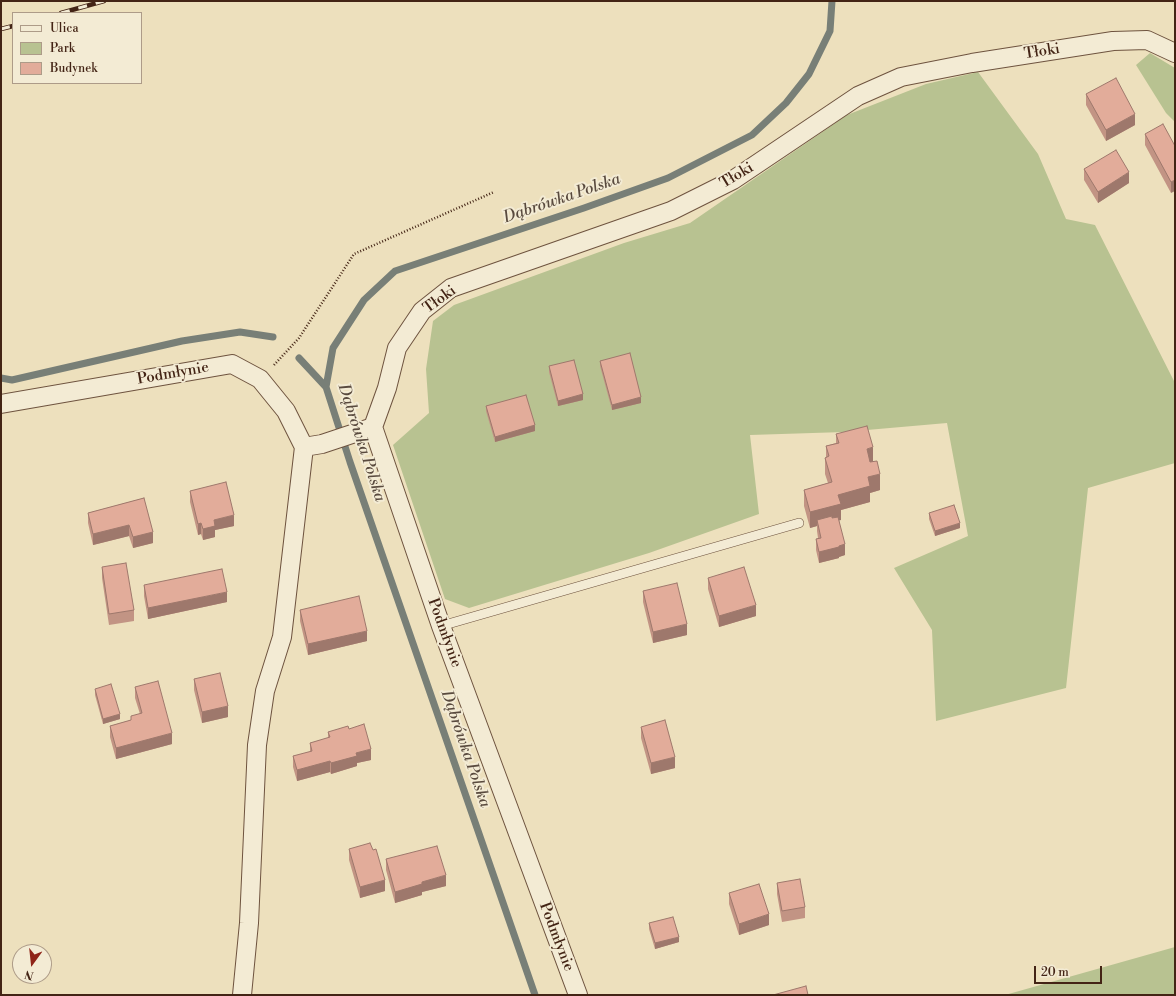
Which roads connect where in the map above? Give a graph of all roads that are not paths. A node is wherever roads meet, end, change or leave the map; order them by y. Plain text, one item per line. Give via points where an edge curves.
1 (1175, 54) edge
2 (1, 404) edge
3 (366, 429) junction
4 (304, 447) junction
5 (799, 523) dead end
6 (441, 626) junction
7 (242, 995) edge
8 (578, 995) edge

1 - 3 street, Tłoki via 1147,40 1113,41 901,77 858,96 733,180 671,211 451,288 422,311 397,348 387,388
2 - 4 street, Podmłynie via 232,364 260,379 286,411
3 - 4 street via 322,444
3 - 6 street, Podmłynie
4 - 7 street via 282,637 265,691 257,745 249,923
5 - 6 lane
6 - 8 street, Podmłynie

